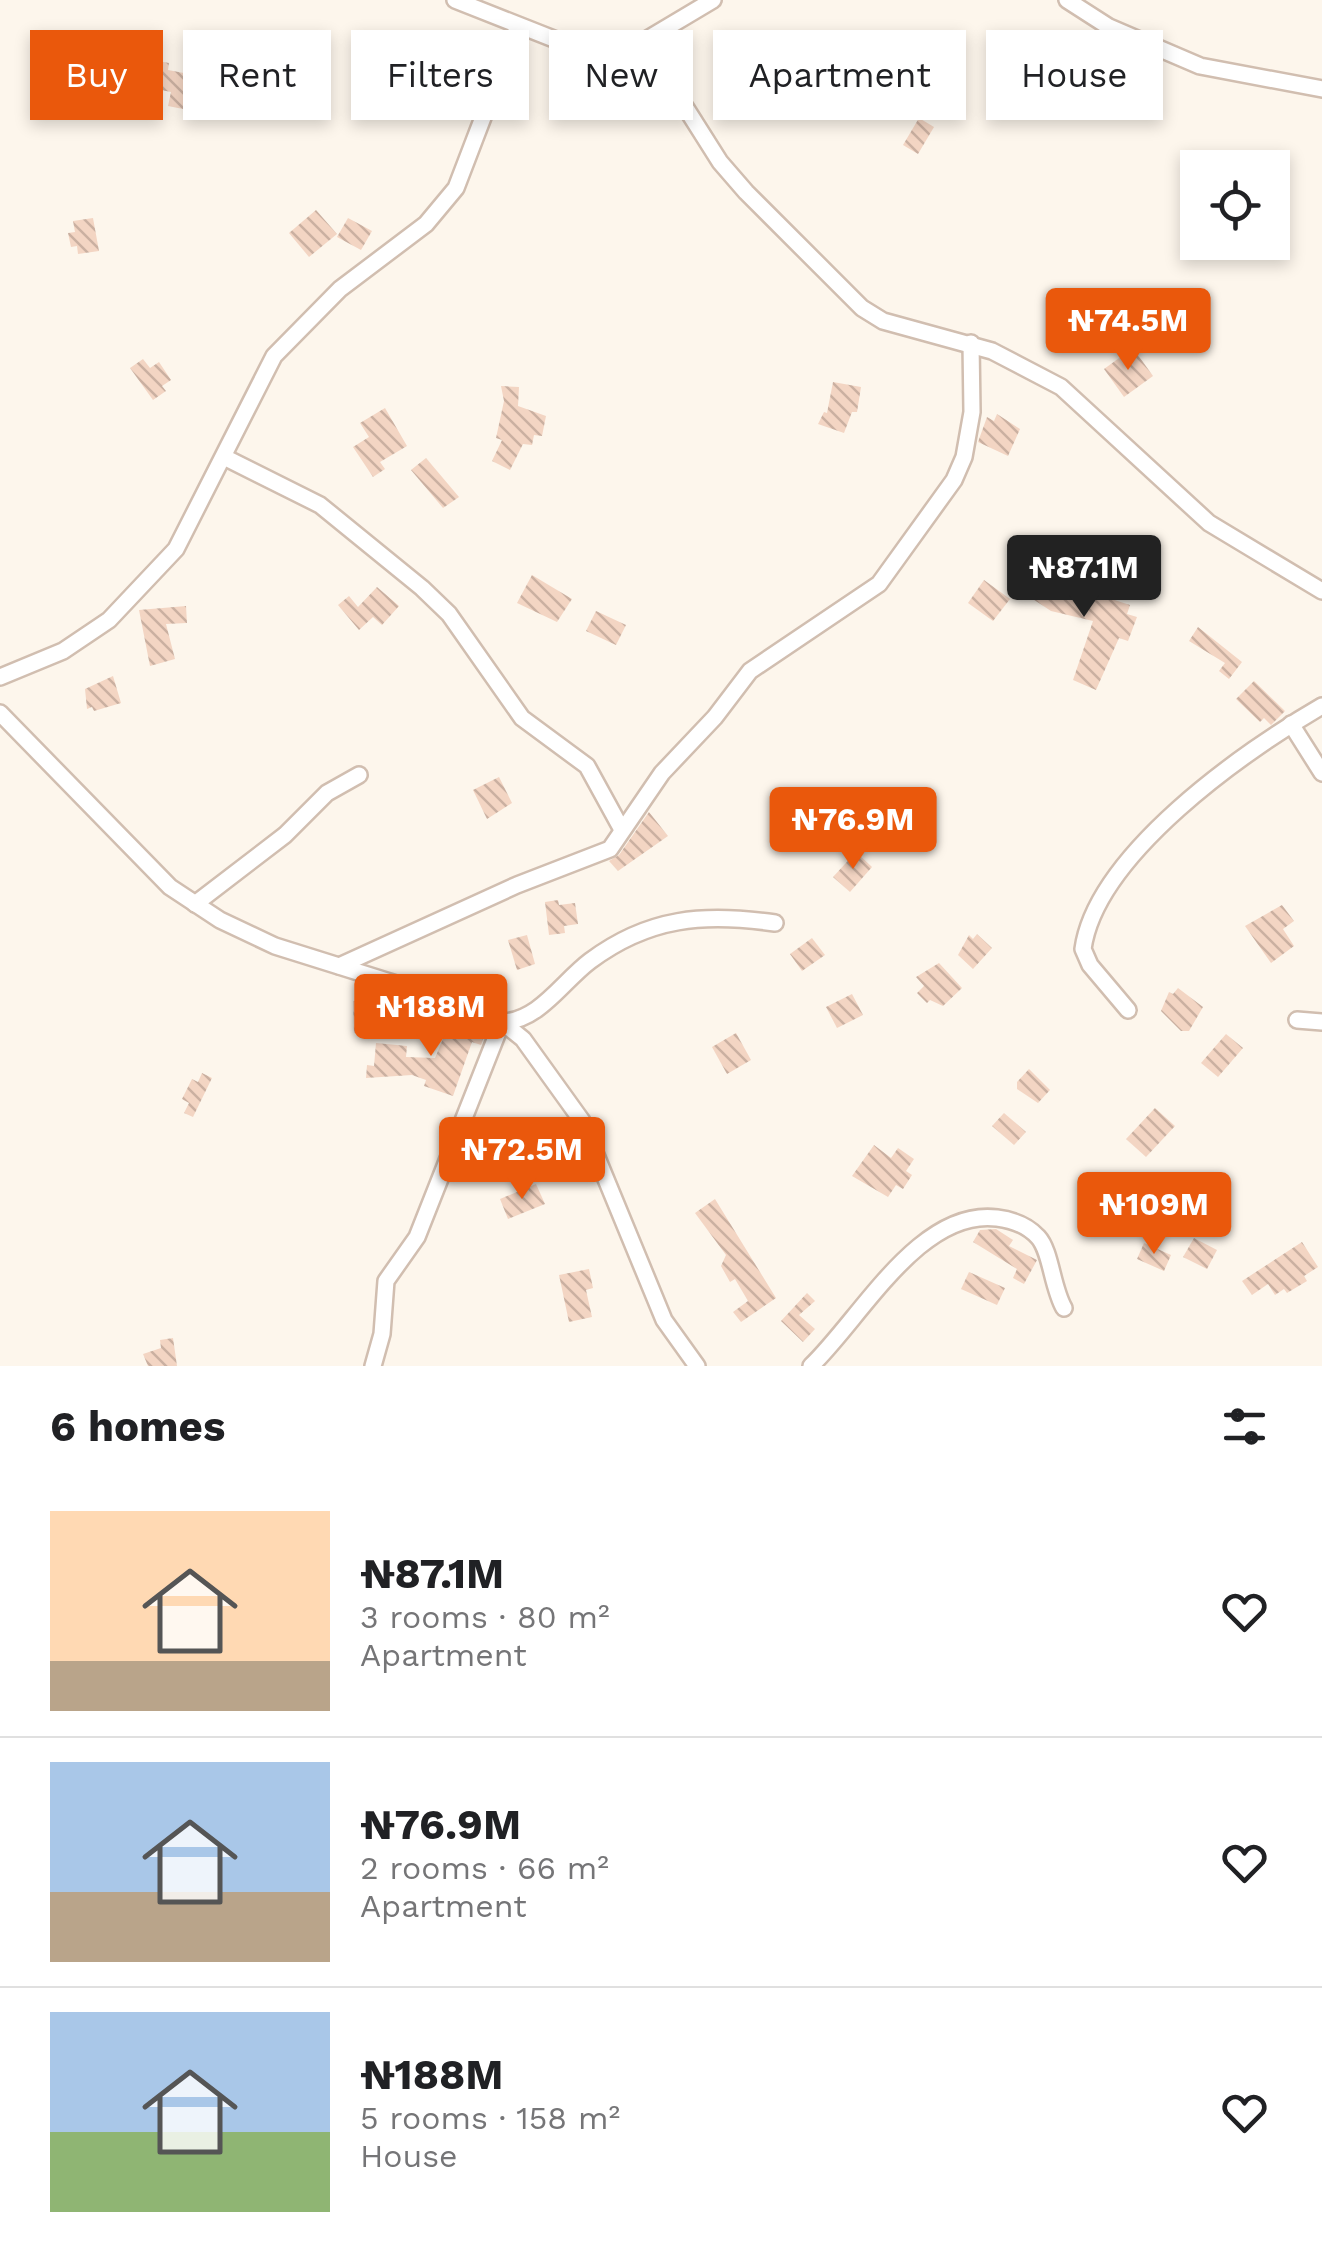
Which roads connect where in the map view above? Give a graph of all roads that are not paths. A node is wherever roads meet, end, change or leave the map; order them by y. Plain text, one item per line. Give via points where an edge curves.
1 (456, 0) edge
2 (713, 0) edge
3 (1067, 0) edge
4 (490, 7) edge
5 (518, 26) junction
6 (663, 30) edge
7 (549, 35) edge
8 (1322, 89) edge
9 (693, 119) edge
10 (971, 342) junction
11 (226, 458) junction
12 (1322, 592) edge
13 (0, 676) edge
14 (1322, 706) edge
15 (0, 713) edge
16 (1291, 724) junction
17 (1322, 773) edge
18 (359, 775) dead end
19 (622, 828) junction
20 (195, 904) junction
21 (775, 923) dead end
22 (340, 966) junction
23 (1128, 1010) dead end
24 (1297, 1020) dead end
25 (502, 1022) junction
26 (1322, 1022) edge
27 (1064, 1308) dead end
28 (691, 1364) edge
29 (373, 1366) edge
30 (811, 1366) edge

1 - 4 street
2 - 6 street
3 - 8 street via 1108,27 1200,66
4 - 5 street
5 - 7 street
5 - 11 street via 456,188 426,224 304,322 266,371
9 - 10 street via 720,162 845,294 883,321
10 - 12 street via 1060,387 1209,523
10 - 19 street via 972,412 964,457 906,550 859,600 750,672
11 - 13 street via 176,549 144,587 63,651
11 - 19 street via 320,505 422,588 522,718 587,766
14 - 16 street
15 - 20 street via 170,887
16 - 17 street
16 - 23 street via 1210,781 1134,856 1098,904 1083,949
18 - 20 street
19 - 22 street via 610,849
20 - 22 street via 275,946
21 - 25 street via 703,916 646,930 590,962 520,1020
22 - 25 street
24 - 26 street
25 - 28 street via 523,1040 582,1121 635,1256
25 - 29 street via 417,1236 386,1281
27 - 30 street via 1035,1233 1021,1223 973,1216 926,1240

